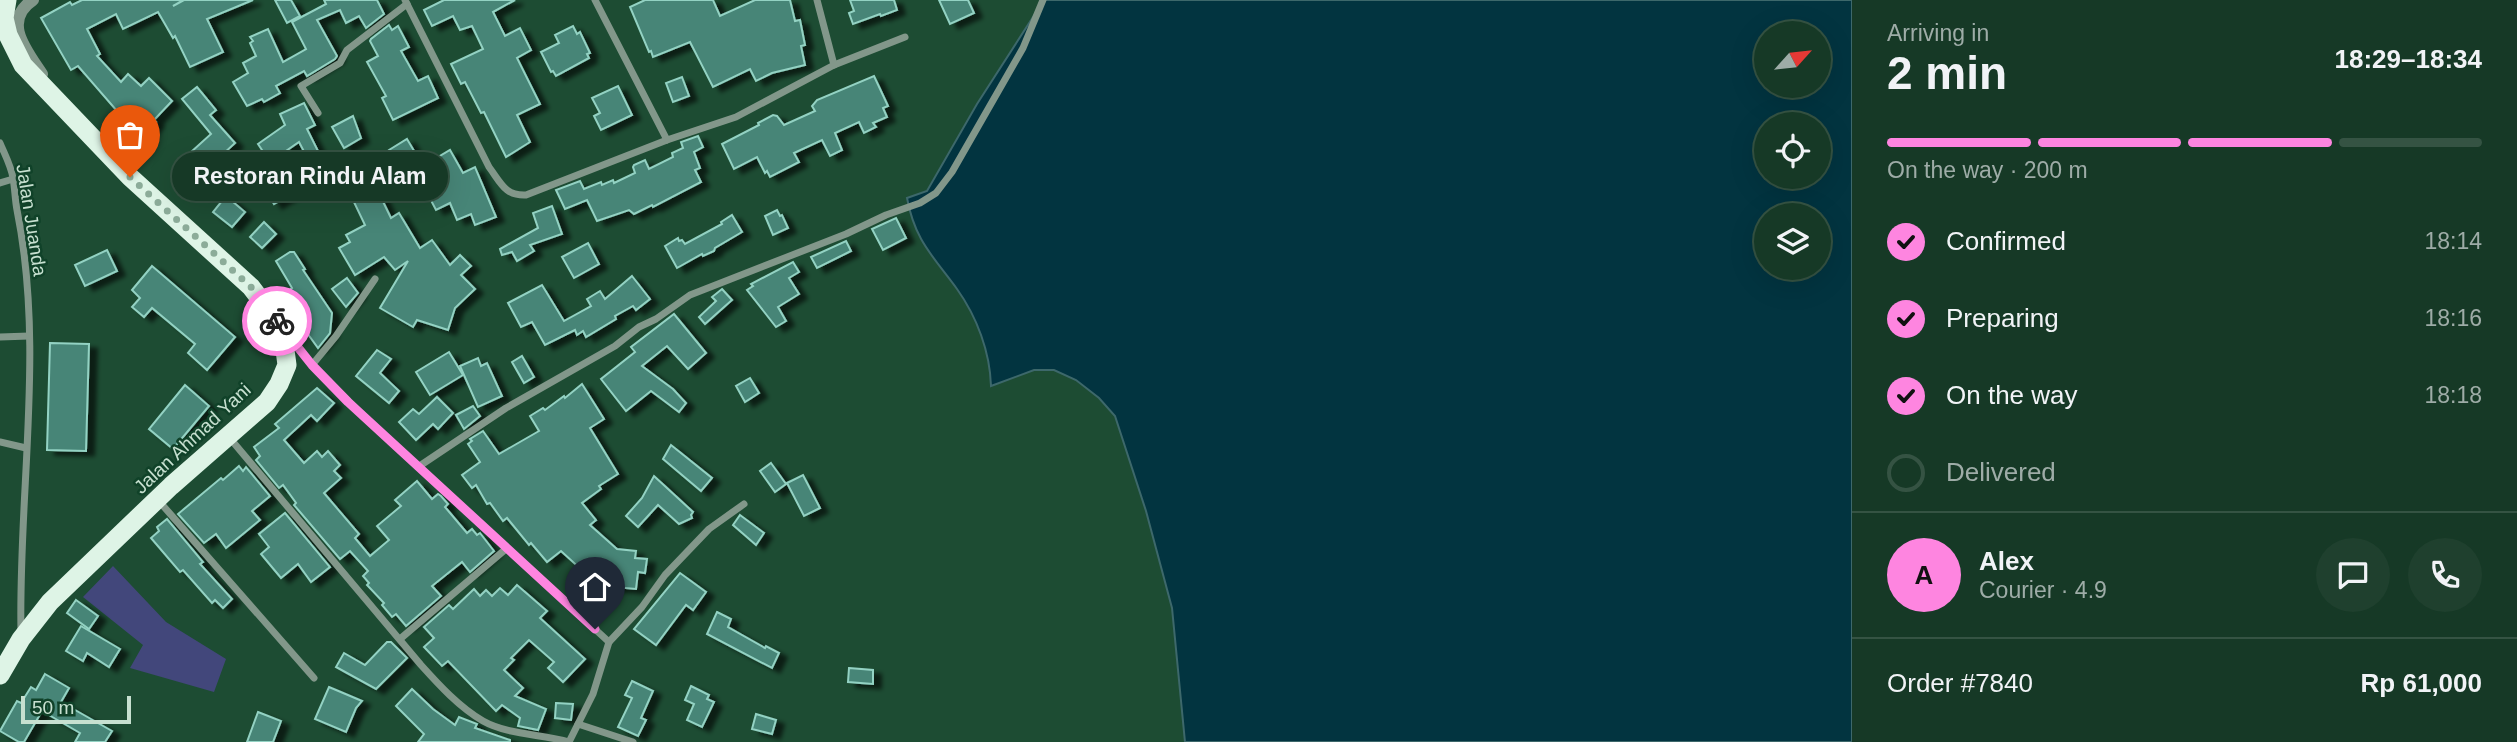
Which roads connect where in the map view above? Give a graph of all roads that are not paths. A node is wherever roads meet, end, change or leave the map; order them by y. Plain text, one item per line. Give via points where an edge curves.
1 (33, 0) edge
2 (594, 0) edge
3 (817, 0) edge
4 (1043, 0) edge
5 (406, 2) edge
6 (4, 3) edge
7 (905, 37) dead end
8 (6, 50) dead end
9 (23, 65) junction
10 (834, 65) junction
11 (59, 105) junction
12 (318, 113) dead end
13 (667, 140) junction
14 (0, 144) edge
15 (13, 179) junction
16 (0, 183) edge
17 (375, 279) dead end
18 (282, 328) junction
19 (29, 336) junction
20 (0, 337) edge
21 (312, 365) junction
22 (228, 436) junction
23 (0, 442) edge
24 (26, 448) junction
25 (418, 467) junction
26 (157, 499) junction
27 (744, 504) dead end
28 (507, 548) junction
29 (21, 639) junction
30 (400, 639) junction
31 (609, 642) junction
32 (0, 675) edge
33 (314, 678) dead end
34 (578, 724) junction
35 (569, 742) edge
36 (633, 742) edge

1 - 11 street via 21,9 17,22 20,38
2 - 13 street
3 - 10 street
4 - 25 street via 1023,48 936,193 690,295
5 - 12 street via 347,50 340,63 302,86
5 - 13 street via 489,167 508,192 526,195
6 - 9 highway, Jalan Ahmad Yani via 8,35
7 - 10 street
8 - 9 street
9 - 11 highway, Jalan Ahmad Yani
10 - 13 street via 736,117
11 - 18 highway, Jalan Ahmad Yani via 251,287
14 - 15 street, Jalan Juanda
15 - 16 street
15 - 19 street, Jalan Juanda
17 - 21 street
18 - 21 street
18 - 22 highway, Jalan Ahmad Yani via 287,365 279,384 267,402
19 - 20 street
19 - 24 street, Jalan Juanda
21 - 25 street
22 - 26 highway, Jalan Ahmad Yani
22 - 30 street
23 - 24 street
24 - 29 street, Jalan Juanda
25 - 28 street
26 - 29 highway, Jalan Ahmad Yani via 50,602
26 - 33 street
27 - 31 street via 709,529
28 - 30 street
28 - 31 street
29 - 32 highway, Jalan Ahmad Yani
30 - 35 street via 442,689 484,722
31 - 34 street
34 - 35 street
34 - 36 street

